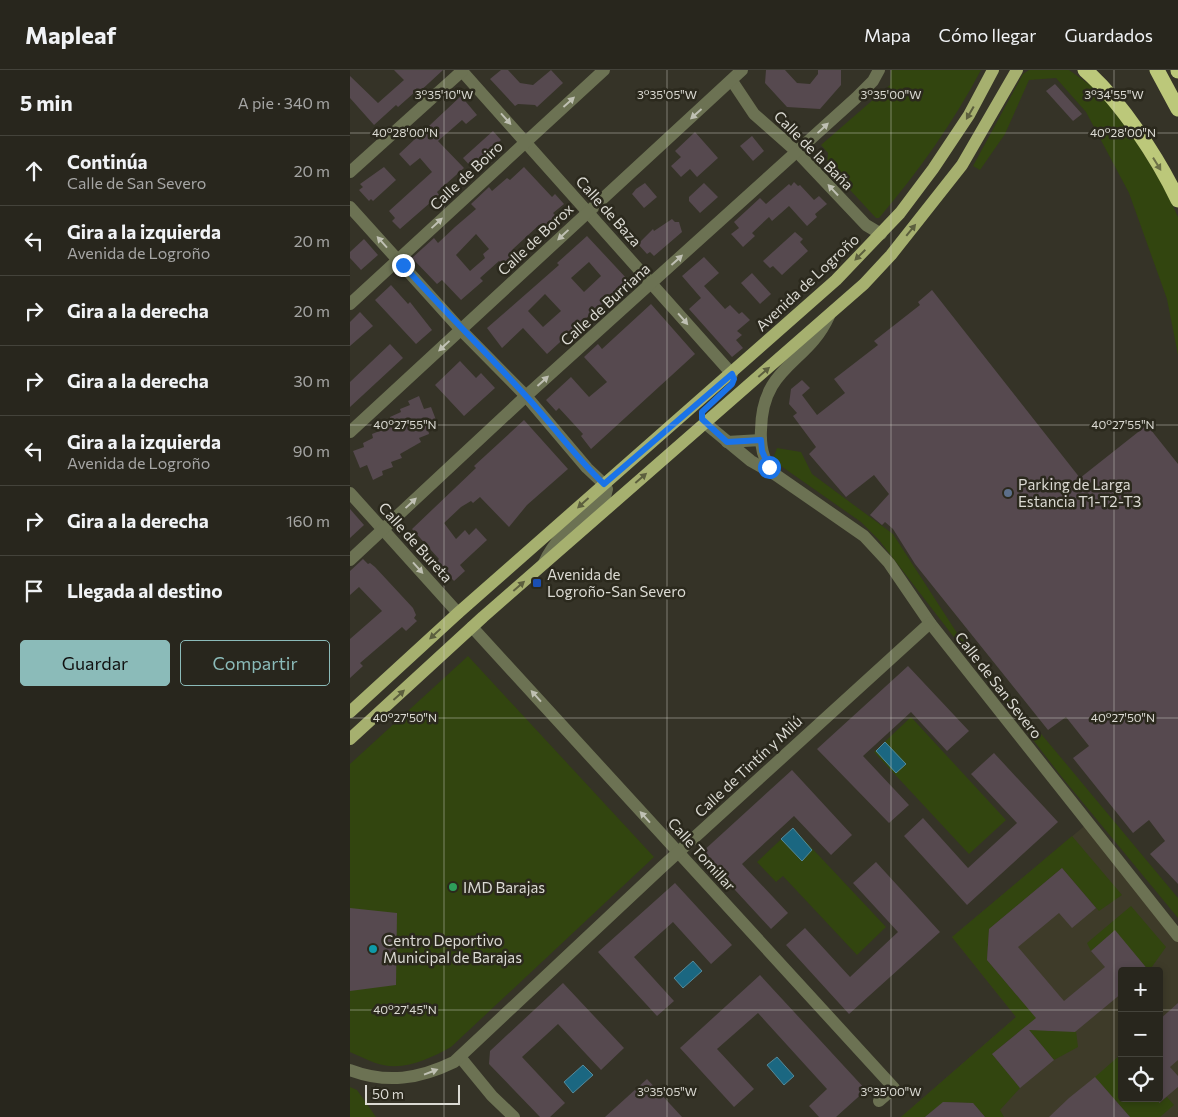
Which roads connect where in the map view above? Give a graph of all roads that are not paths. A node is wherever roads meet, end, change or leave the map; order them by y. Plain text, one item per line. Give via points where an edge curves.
1 (604, 70) edge
2 (742, 70) edge
3 (879, 70) edge
4 (993, 70) edge
5 (1017, 70) edge
6 (1085, 70) edge
7 (1157, 70) edge
8 (462, 71) edge
9 (732, 81) junction
10 (1178, 110) edge
11 (526, 141) junction
12 (797, 152) junction
13 (350, 172) edge
14 (1178, 200) edge
15 (350, 207) edge
16 (589, 212) junction
17 (881, 234) junction
18 (398, 260) junction
19 (652, 283) junction
20 (350, 304) edge
21 (829, 316) junction
22 (461, 330) junction
23 (732, 374) junction
24 (526, 396) junction
25 (705, 422) junction
26 (350, 432) edge
27 (761, 440) junction
28 (727, 442) junction
29 (776, 475) junction
30 (604, 484) junction
31 (350, 492) edge
32 (384, 529) junction
33 (350, 560) edge
34 (544, 563) junction
35 (458, 613) junction
36 (930, 623) junction
37 (472, 627) junction
38 (350, 712) edge
39 (350, 739) edge
40 (677, 853) junction
41 (1178, 936) edge
42 (460, 1057) junction
43 (350, 1070) edge
44 (879, 1101) dead end
45 (514, 1117) edge

11 -> 1 street, Calle de Boiro
2 - 9 street, Calle de Borox
12 -> 3 street, Calle de Burriana via 873,81
4 -> 17 main road, Avenida de Logroño via 969,116 933,169
21 -> 5 main road via 891,255 943,191 978,139
6 -> 14 highway via 1114,100
7 - 10 highway
8 -> 11 street, Calle de Baza
8 - 13 street
9 - 12 street, Calle de la Baña via 754,114
9 -> 16 street, Calle de Borox
11 - 16 street, Calle de Baza
18 -> 11 street, Calle de Boiro
17 -> 12 street, Calle de la Baña via 866,225
19 -> 12 street, Calle de Burriana
18 -> 15 street
16 - 19 street, Calle de Baza
16 -> 22 street, Calle de Borox
17 -> 23 main road, Avenida de Logroño
18 - 20 street, Calle de Boiro
18 - 22 street
19 -> 23 street, Calle de Baza
24 -> 19 street, Calle de Burriana
25 -> 21 main road
21 - 27 street via 823,329 769,389 763,410
22 - 24 street
22 -> 26 street, Calle de Borox
23 - 25 main road via 732,384 702,412
23 - 30 main road, Avenida de Logroño
24 - 30 street
32 -> 24 street, Calle de Burriana
25 - 28 street, Calle de San Severo
34 -> 25 main road
27 - 28 street
27 - 29 street, Calle de San Severo via 765,461
28 - 29 street, Calle de San Severo
29 - 36 street, Calle de San Severo via 864,536 889,563
30 - 34 street via 607,489 605,497 557,542
30 -> 35 main road, Avenida de Logroño
31 - 32 street, Calle de Bureta
32 - 33 street, Calle de Burriana
32 -> 35 street, Calle de Bureta
37 -> 34 main road
35 - 37 main road
35 -> 38 main road, Avenida de Logroño
36 - 40 street, Calle de Tintín y Milú
36 - 41 street, Calle de San Severo
39 -> 37 main road
40 -> 37 street, Calle Tomillar
40 - 42 street, Calle de Tintín y Milú
40 - 44 street, Calle Tomillar via 894,1088
43 -> 42 street, Calle de Tintín y Milú via 383,1078 411,1078 434,1072
42 - 45 street

